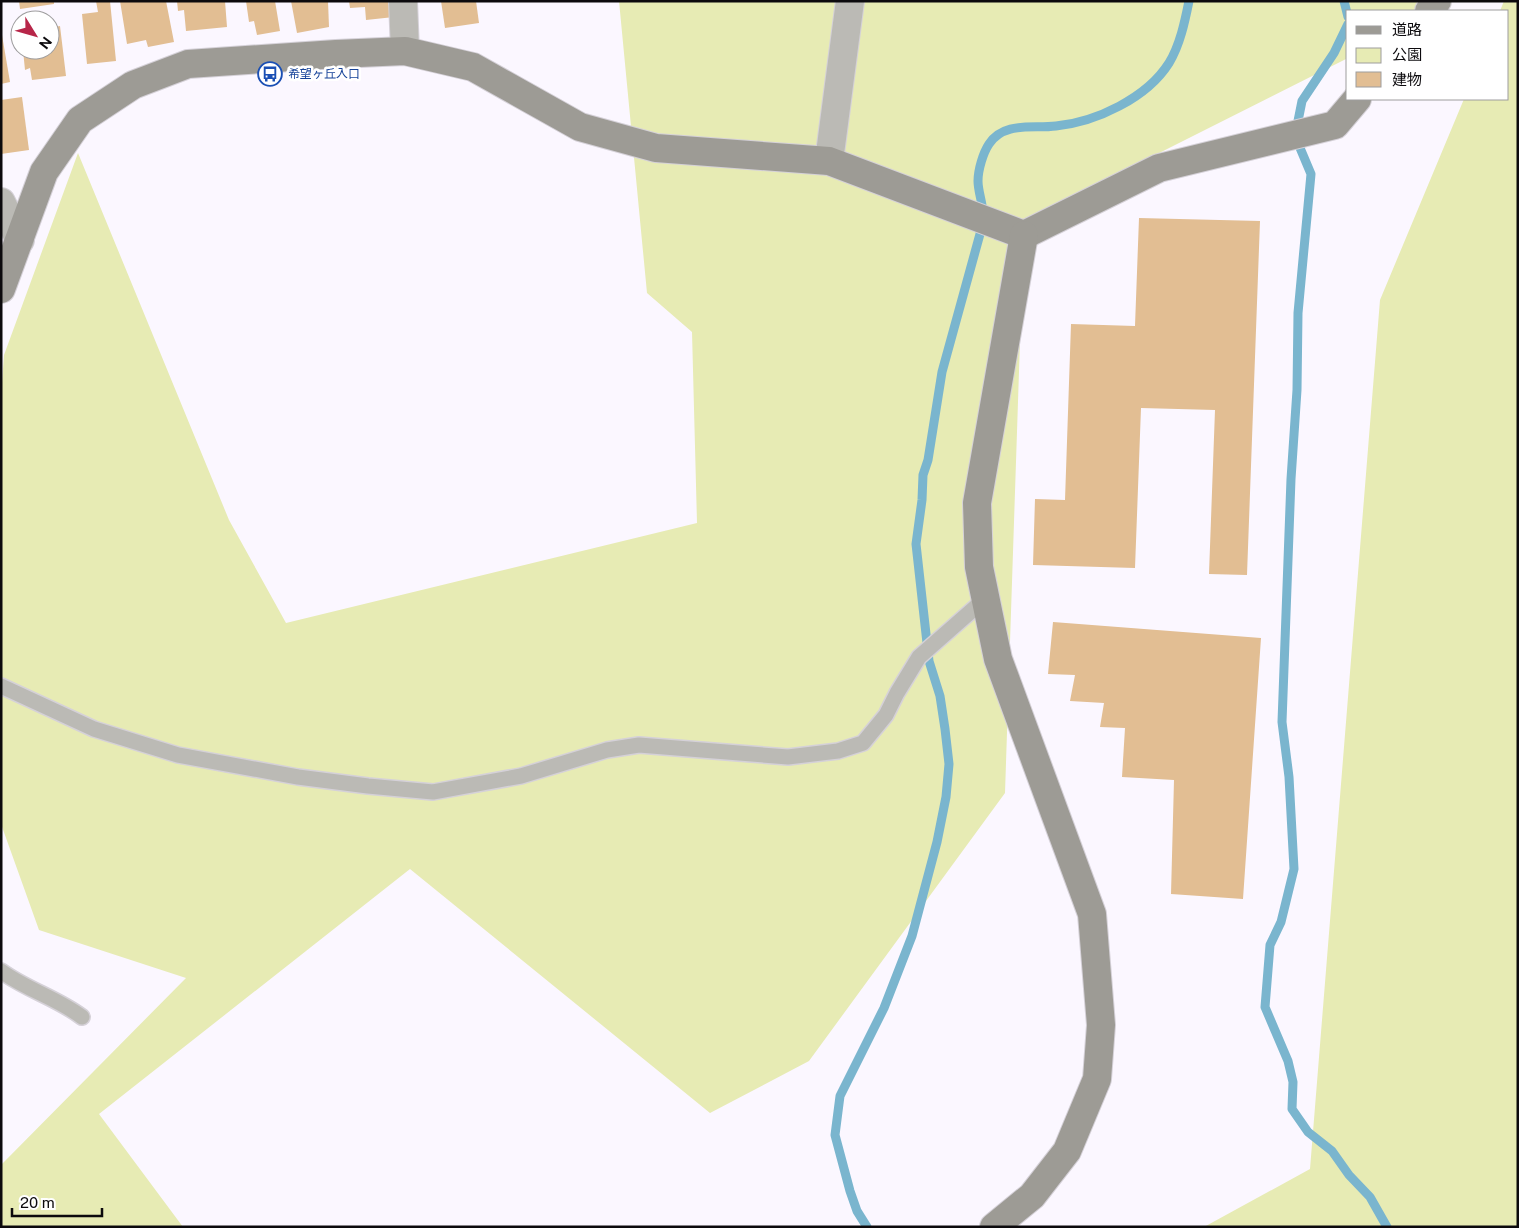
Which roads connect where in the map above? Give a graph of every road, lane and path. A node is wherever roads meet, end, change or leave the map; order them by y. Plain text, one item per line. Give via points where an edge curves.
1 (404, 1) edge
2 (850, 1) edge
3 (405, 51) junction
4 (1356, 100) edge
5 (829, 161) junction
6 (1, 202) edge
7 (1024, 235) junction
8 (20, 240) junction
9 (1, 290) edge
10 (986, 598) junction
11 (1, 686) edge
12 (1, 971) edge
13 (82, 1017) dead end
14 (994, 1227) edge

1 - 3 street
2 - 5 street
3 - 5 street via 473,68 580,127 656,148
3 - 8 street via 188,64 133,85 80,120 44,172
4 - 7 street via 1335,125 1159,168
5 - 7 street
6 - 8 street
7 - 10 street via 977,503 979,567
8 - 9 street
10 - 11 lane via 919,658 886,715 863,743 838,752 788,757 639,745 607,750 521,776 433,792 298,777 178,755 94,729
10 - 14 street via 998,659 1092,914 1100,1025 1097,1079 1067,1151 1032,1196
12 - 13 lane via 19,984 64,1003

